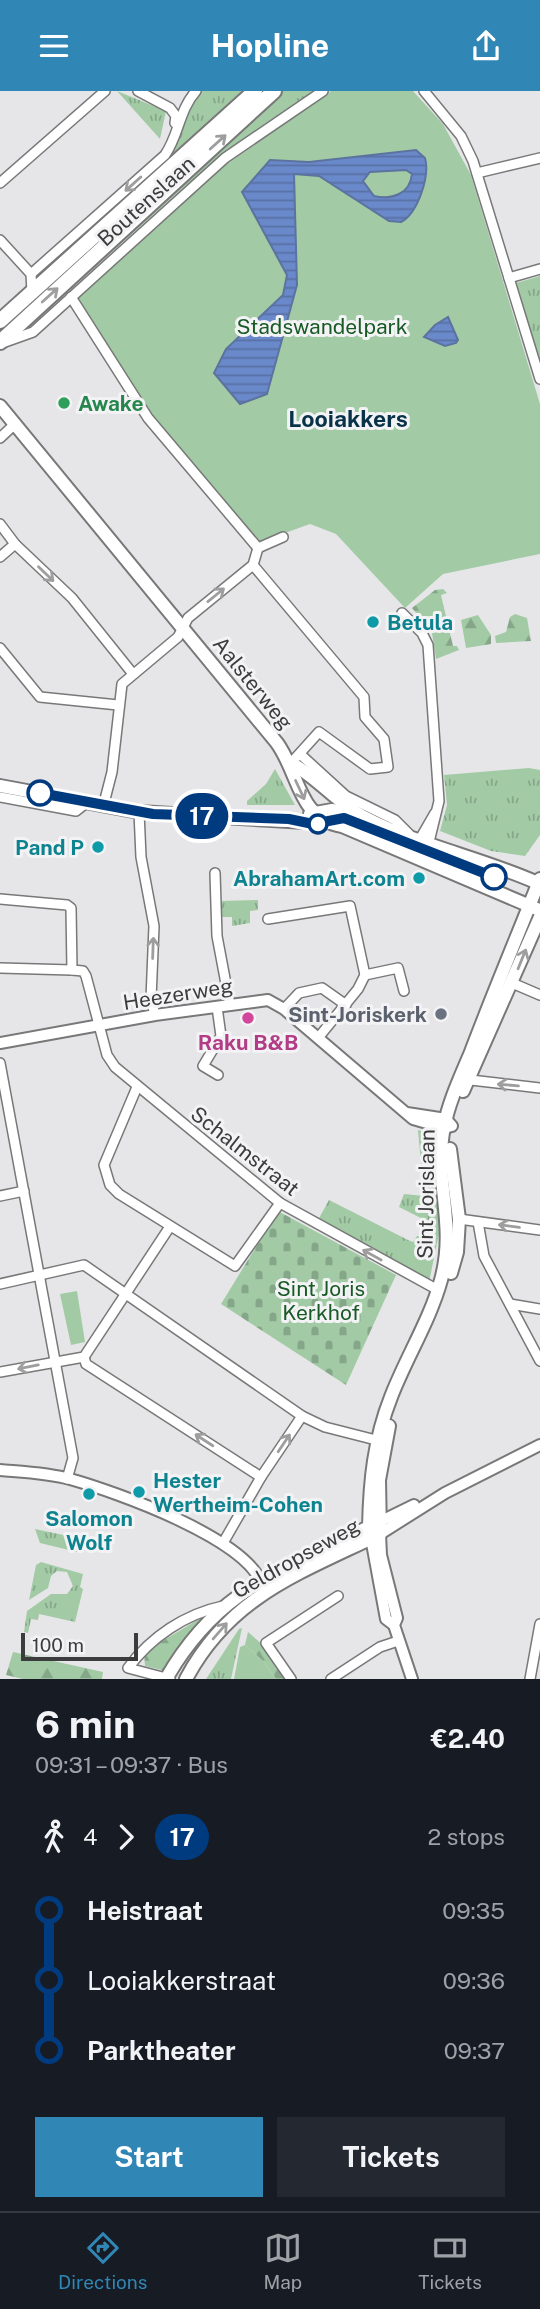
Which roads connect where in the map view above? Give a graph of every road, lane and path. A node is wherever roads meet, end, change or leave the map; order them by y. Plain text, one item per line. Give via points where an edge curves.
1 (105, 91) edge
2 (138, 91) edge
3 (196, 91) edge
4 (255, 91) edge
5 (274, 91) edge
6 (323, 91) edge
7 (424, 91) edge
8 (174, 132) junction
9 (540, 158) edge
10 (477, 173) junction
11 (0, 183) edge
12 (0, 240) edge
13 (540, 269) edge
14 (31, 274) junction
15 (509, 278) junction
16 (32, 292) junction
17 (71, 297) junction
18 (0, 321) edge
19 (0, 343) edge
20 (538, 367) edge
21 (540, 379) edge
22 (0, 406) edge
23 (15, 424) junction
24 (0, 438) edge
25 (0, 524) edge
26 (283, 537) dead end
27 (15, 544) junction
28 (258, 548) junction
29 (0, 557) edge
30 (253, 565) junction
31 (402, 613) dead end
32 (183, 629) junction
33 (0, 648) edge
34 (133, 674) junction
35 (118, 705) junction
36 (295, 758) junction
37 (0, 786) edge
38 (0, 797) edge
39 (107, 807) junction
40 (80, 808) junction
41 (135, 812) junction
42 (361, 815) junction
43 (319, 818) junction
44 (420, 839) junction
45 (215, 873) dead end
46 (539, 882) edge
47 (0, 899) edge
48 (535, 908) edge
49 (540, 917) edge
50 (268, 919) dead end
51 (0, 968) edge
52 (72, 970) junction
53 (365, 975) junction
54 (512, 983) junction
55 (404, 991) dead end
56 (540, 995) edge
57 (230, 1005) junction
58 (346, 1005) junction
59 (217, 1007) junction
60 (284, 1009) junction
61 (155, 1015) junction
62 (100, 1026) junction
63 (318, 1038) junction
64 (0, 1043) edge
65 (0, 1063) edge
66 (218, 1075) dead end
67 (464, 1080) junction
68 (137, 1087) junction
69 (540, 1088) edge
70 (4, 1111) edge
71 (447, 1124) junction
72 (24, 1191) junction
73 (0, 1196) edge
74 (280, 1203) junction
75 (459, 1219) junction
76 (478, 1222) junction
77 (169, 1227) junction
78 (540, 1230) edge
79 (40, 1274) junction
80 (0, 1284) edge
81 (438, 1290) junction
82 (126, 1296) junction
83 (510, 1304) junction
84 (540, 1309) edge
85 (83, 1357) junction
86 (56, 1361) junction
87 (540, 1361) edge
88 (0, 1372) edge
89 (302, 1416) junction
90 (376, 1440) junction
91 (540, 1445) edge
92 (0, 1470) edge
93 (261, 1477) junction
94 (67, 1479) junction
95 (374, 1530) junction
96 (223, 1543) junction
97 (260, 1585) junction
98 (338, 1596) dead end
99 (223, 1606) junction
100 (539, 1630) edge
101 (398, 1640) junction
102 (168, 1679) edge
103 (186, 1679) edge
104 (291, 1679) edge
105 (331, 1679) edge
106 (412, 1679) edge
107 (530, 1679) edge

1 - 11 street
2 - 8 street via 175,113
3 - 8 street, Boutenslaan
4 - 16 main road, Boutenslaan
19 -> 5 main road, Boutenslaan
6 - 17 street, Boutenslaan via 225,158
7 - 10 street via 461,136
8 -> 14 street, Boutenslaan via 165,155
9 - 10 street
10 - 15 street
12 - 14 street
13 - 15 street
14 - 16 street
15 - 20 street
16 - 18 main road, Boutenslaan
17 - 19 street, Boutenslaan via 33,332
17 - 28 street via 148,418
20 - 21 street
22 - 23 main road, Aalsterweg
23 - 24 street
23 - 32 main road, Aalsterweg via 146,583 163,594 184,619
25 - 27 street
26 - 28 street
27 - 29 street
27 -> 34 street via 72,598
28 - 30 street
32 -> 30 street via 188,618
30 - 36 street via 363,697 366,717 384,739 388,767 370,769 319,731
31 - 44 street via 428,645 439,801
32 - 34 street
32 - 36 main road, Aalsterweg
33 - 35 street via 40,697
34 - 35 street via 121,688
35 - 39 street
36 - 42 main road, Aalsterweg via 329,795
36 -> 43 main road, Aalsterweg via 303,797
36 - 44 street, Aalsterweg via 346,796
37 - 40 main road
38 - 40 street
39 - 40 main road
39 - 41 main road
41 - 43 main road
61 -> 41 street via 151,999 154,926
42 - 43 main road via 332,810
42 - 44 main road
43 - 48 main road
44 - 46 main road
45 - 57 street via 217,936
46 - 48 main road, Sint Jorislaan
47 - 52 street via 71,908
48 - 67 main road, Sint Jorislaan
54 -> 49 main road, Sint Jorislaan
50 - 53 street via 350,906
51 - 52 street
52 - 62 street, Schalmstraat via 86,976
53 - 55 street via 398,968
53 - 58 street
54 - 56 street
54 - 67 main road, Sint Jorislaan
57 - 59 street, Heezerweg
57 - 60 street, Heezerweg via 268,1000
58 - 60 street via 322,988 299,993
58 - 63 street
59 - 61 street, Heezerweg
59 - 66 street via 221,1036 203,1066
60 - 63 street
61 - 62 street, Heezerweg
62 - 64 street, Heezerweg
62 - 68 street, Schalmstraat via 110,1062
63 - 71 street via 407,1113
65 - 70 street
69 -> 67 street
67 - 71 main road, Sint Jorislaan
68 - 74 street, Schalmstraat
68 - 77 street via 104,1165 105,1175 119,1194
70 - 72 street
71 - 75 main road, Sint Jorislaan
71 - 81 main road, Sint Jorislaan via 442,1167 448,1240
72 - 73 street
72 - 79 street
74 - 77 street via 235,1266
81 -> 74 street, Schalmstraat
75 - 76 street
75 - 95 main road, Sint Jorislaan via 457,1252 448,1282 390,1420
78 -> 76 street
76 - 83 street via 484,1256
77 - 82 street
79 - 80 street
79 - 82 street via 84,1265
79 - 86 street
81 - 90 main road, Sint Jorislaan
82 - 85 street
82 - 89 street
83 - 84 street
83 - 87 street
85 - 86 street
93 -> 85 street via 86,1364
86 -> 88 street
86 - 94 street via 73,1458
89 - 90 street
93 -> 89 street
90 - 95 main road, Sint Jorislaan via 370,1475
91 - 95 street, Geldropseweg
92 - 94 street
93 - 96 street
94 - 96 street via 151,1507
95 - 97 main road, Geldropseweg
95 - 101 street via 386,1619 394,1625
96 - 97 street via 249,1566
97 - 99 main road, Geldropseweg
103 -> 97 main road, Geldropseweg via 207,1645
98 - 104 street via 267,1643
99 - 102 main road, Geldropseweg via 189,1644
99 - 102 street, Geldropseweg via 153,1638 128,1668
100 - 107 street
101 - 105 street
101 - 106 street

